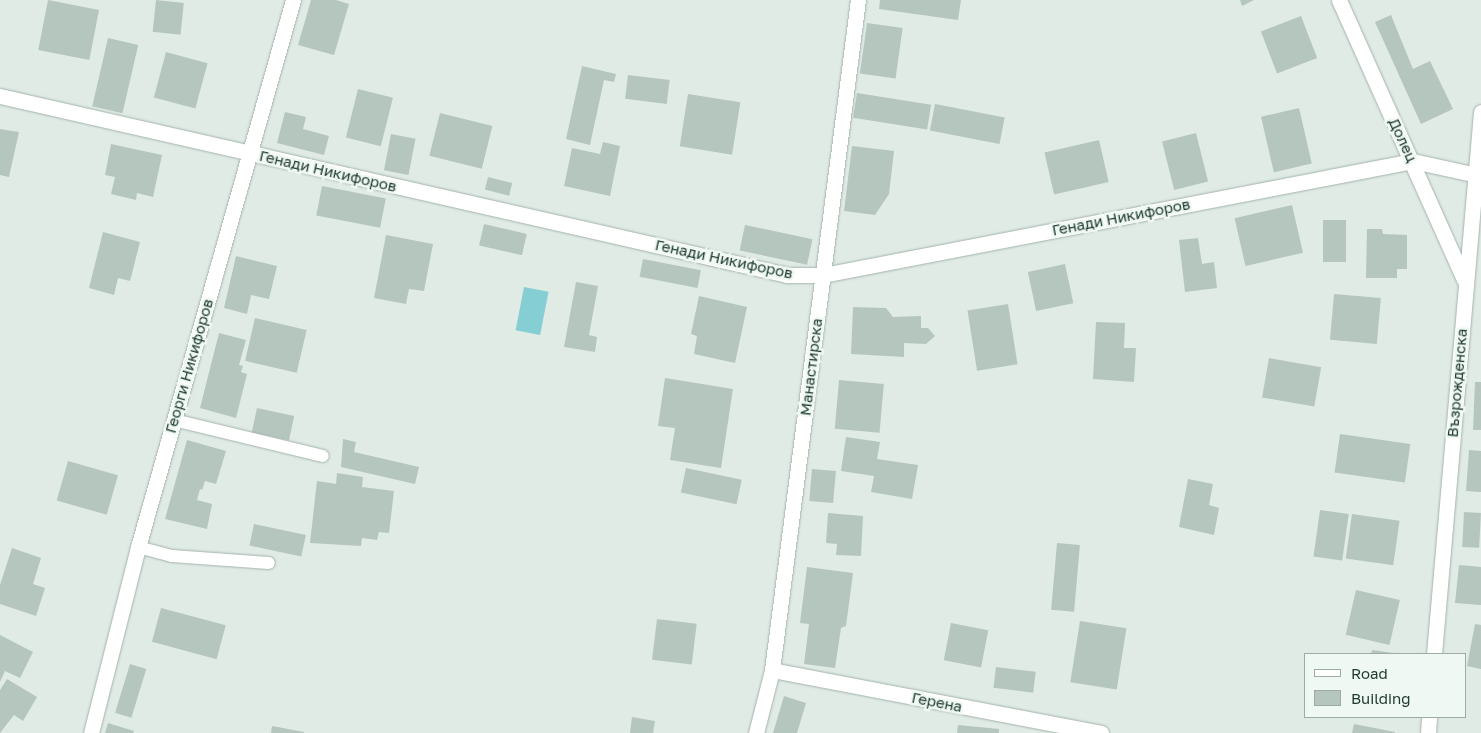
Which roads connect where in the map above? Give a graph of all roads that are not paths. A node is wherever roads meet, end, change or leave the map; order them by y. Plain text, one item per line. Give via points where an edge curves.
1 (293, 0) edge
2 (858, 0) edge
3 (1339, 0) edge
4 (0, 96) edge
5 (1481, 112) edge
6 (248, 154) junction
7 (1413, 161) junction
8 (1478, 176) edge
9 (823, 275) junction
10 (1465, 281) junction
11 (174, 420) junction
12 (323, 456) dead end
13 (138, 547) junction
14 (269, 563) dead end
15 (1434, 653) edge
16 (772, 670) junction
17 (1429, 718) edge
18 (91, 733) edge
19 (756, 733) edge
20 (1101, 733) edge
21 (1428, 733) edge

1 - 6 street, Георги Никифоров
2 - 9 street, Манастирска
3 - 7 street, Долец
4 - 6 street, Генади Никифоров
5 - 8 street, Възрожденска
6 - 9 street, Генади Никифоров via 787,275
6 - 11 street, Георги Никифоров
7 - 8 street, Генади Никифоров
7 - 9 street, Генади Никифоров
7 - 10 street, Долец
8 - 10 street, Възрожденска
9 - 16 street, Манастирска
10 - 15 street, Възрожденска
11 - 12 lane
11 - 13 street, Георги Никифоров
13 - 14 lane via 172,556
13 - 18 street, Георги Никифоров
16 - 19 street, Манастирска
16 - 20 street, Герена
17 - 21 street

